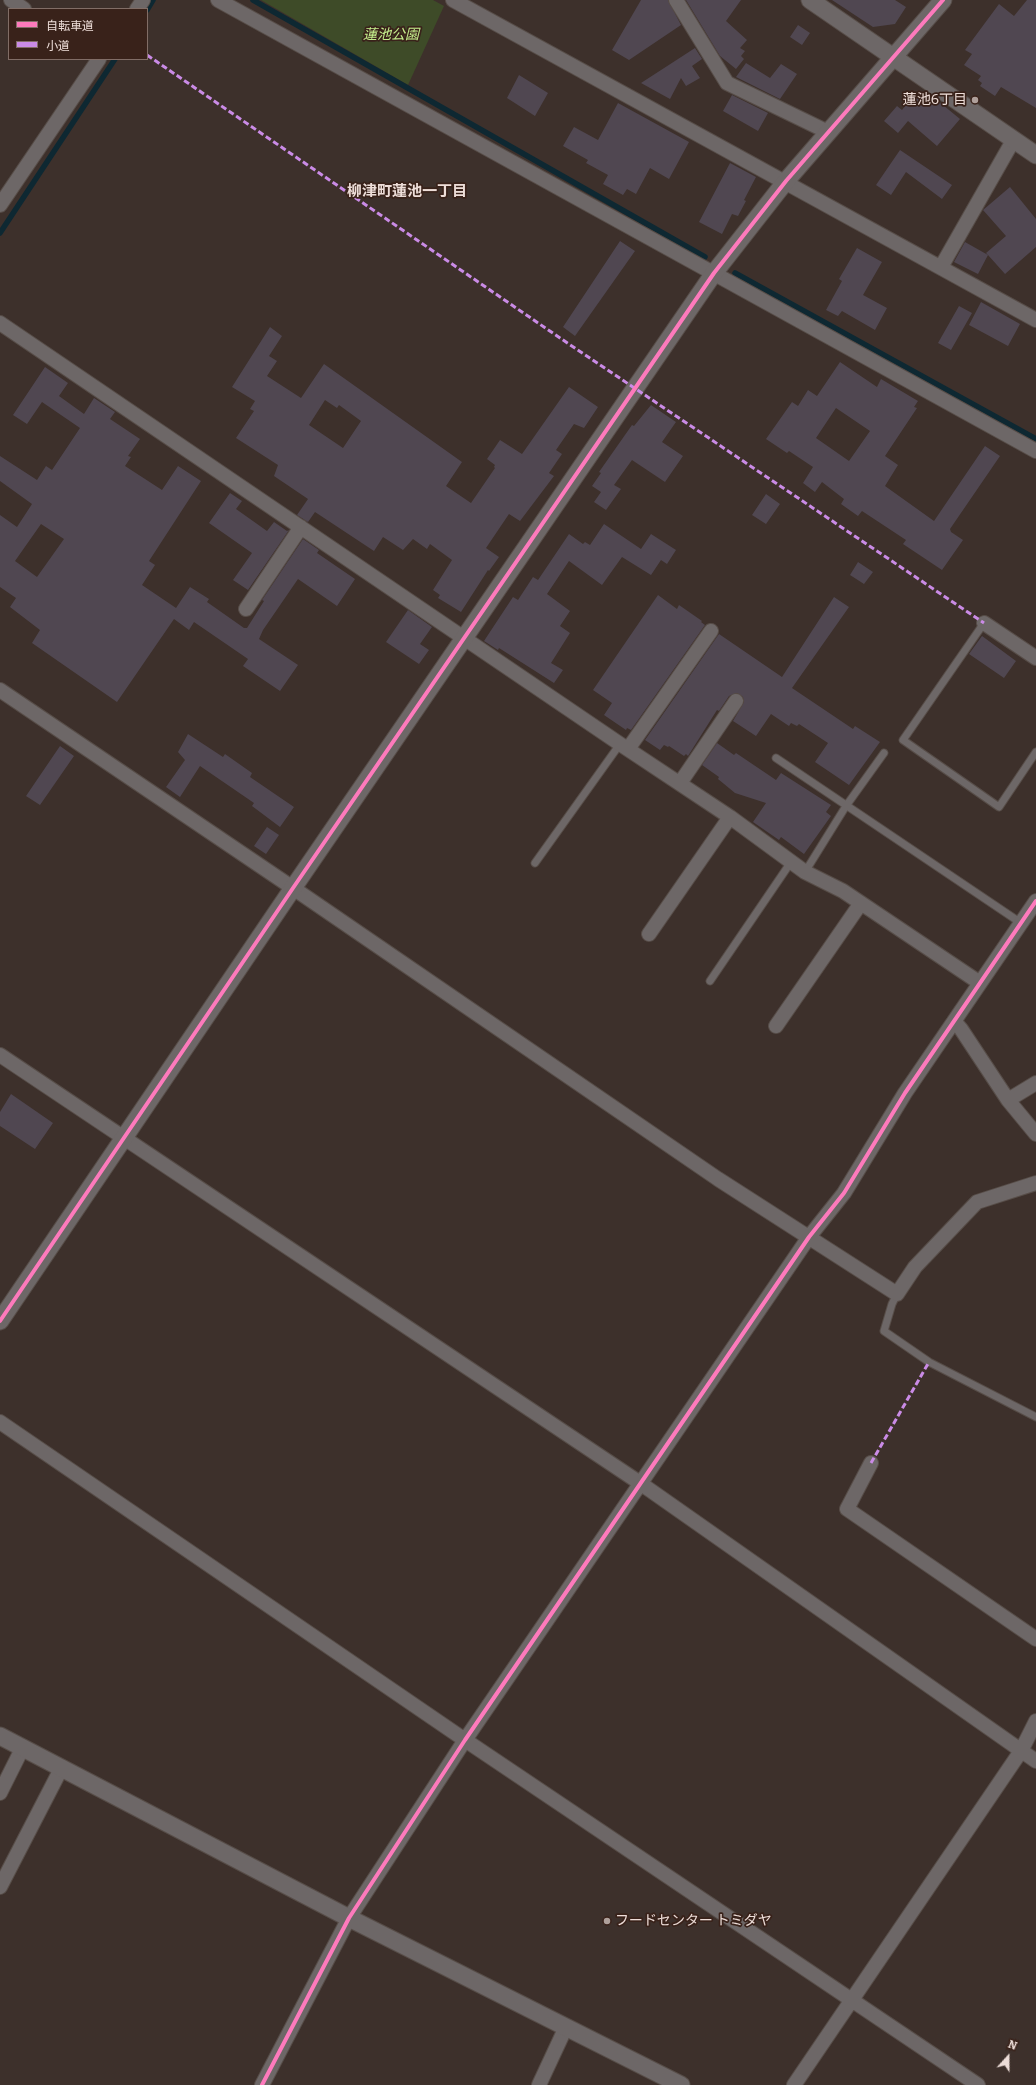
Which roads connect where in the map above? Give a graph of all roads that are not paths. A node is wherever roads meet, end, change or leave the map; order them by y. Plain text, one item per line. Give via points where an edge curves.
1 (11, 0) edge
2 (218, 0) edge
3 (453, 0) edge
4 (676, 0) edge
5 (810, 0) edge
6 (943, 0) edge
7 (23, 8) edge
8 (894, 57) junction
9 (97, 60) edge
10 (828, 132) junction
11 (1014, 139) junction
12 (1036, 155) edge
13 (786, 181) junction
14 (0, 205) edge
15 (941, 267) junction
16 (714, 273) junction
17 (1036, 320) edge
18 (0, 323) edge
19 (1036, 451) edge
20 (301, 527) junction
21 (246, 609) dead end
22 (984, 623) joint
23 (711, 631) dead end
24 (463, 637) junction
25 (1036, 658) edge
26 (0, 690) edge
27 (736, 701) dead end
28 (624, 747) junction
29 (1036, 752) edge
30 (884, 753) dead end
31 (776, 758) dead end
32 (680, 782) junction
33 (846, 806) junction
34 (730, 817) junction
35 (791, 862) junction
36 (536, 863) dead end
37 (805, 872) junction
38 (293, 888) junction
39 (1036, 901) edge
40 (861, 903) junction
41 (1021, 923) junction
42 (650, 934) dead end
43 (710, 981) dead end
44 (980, 983) junction
45 (954, 1022) junction
46 (776, 1026) dead end
47 (0, 1055) edge
48 (1036, 1083) edge
49 (1008, 1100) junction
50 (1036, 1134) edge
51 (123, 1138) junction
52 (1036, 1183) edge
53 (809, 1237) junction
54 (897, 1294) junction
55 (0, 1321) edge
56 (1036, 1417) edge
57 (0, 1422) edge
58 (871, 1463) dead end
59 (640, 1483) junction
60 (1036, 1639) edge
61 (1036, 1721) edge
62 (0, 1736) edge
63 (465, 1740) junction
64 (23, 1748) junction
65 (1022, 1751) junction
66 (1036, 1761) edge
67 (62, 1767) junction
68 (0, 1793) edge
69 (0, 1887) edge
70 (349, 1918) junction
71 (850, 2000) junction
72 (566, 2027) junction
73 (262, 2085) edge
74 (539, 2085) edge
75 (681, 2085) edge
76 (794, 2085) edge
77 (978, 2085) edge

1 - 7 street
2 - 16 street
3 - 13 street
4 - 10 street via 727,83
5 - 8 street
6 - 8 street
8 - 10 street
8 - 11 street
9 - 14 street
10 - 13 street
11 - 12 street
11 - 15 street
13 - 15 street
13 - 16 street
15 - 17 street
16 - 19 street
16 - 24 street
18 - 20 street
20 - 21 street
20 - 24 street
22 - 25 street
22 - 29 lane via 903,740 999,807
23 - 28 street
24 - 28 street
24 - 38 street
26 - 38 street
27 - 32 street
28 - 32 street
28 - 36 lane
30 - 33 lane
31 - 33 lane
32 - 34 street
33 - 37 lane
33 - 41 lane
34 - 35 street
34 - 42 street
35 - 37 street
35 - 43 lane
37 - 40 street
38 - 51 street
38 - 53 street via 718,1179
39 - 41 street
40 - 44 street
40 - 46 street
41 - 44 street
44 - 45 street
45 - 49 street
45 - 53 street via 905,1093 844,1193
47 - 51 street
48 - 49 street
49 - 50 street
51 - 55 street
51 - 59 street
52 - 54 street via 977,1202 915,1267
53 - 54 street
53 - 59 street
54 - 56 lane via 884,1331 929,1362
57 - 63 street
58 - 60 street via 848,1509
59 - 63 street
59 - 65 street
61 - 65 street
62 - 64 street
63 - 70 street
63 - 71 street
64 - 67 street
64 - 68 street
65 - 66 street
65 - 71 street
67 - 69 street
67 - 70 street
70 - 72 street
70 - 73 street
71 - 76 street
71 - 77 street
72 - 74 street
72 - 75 street

